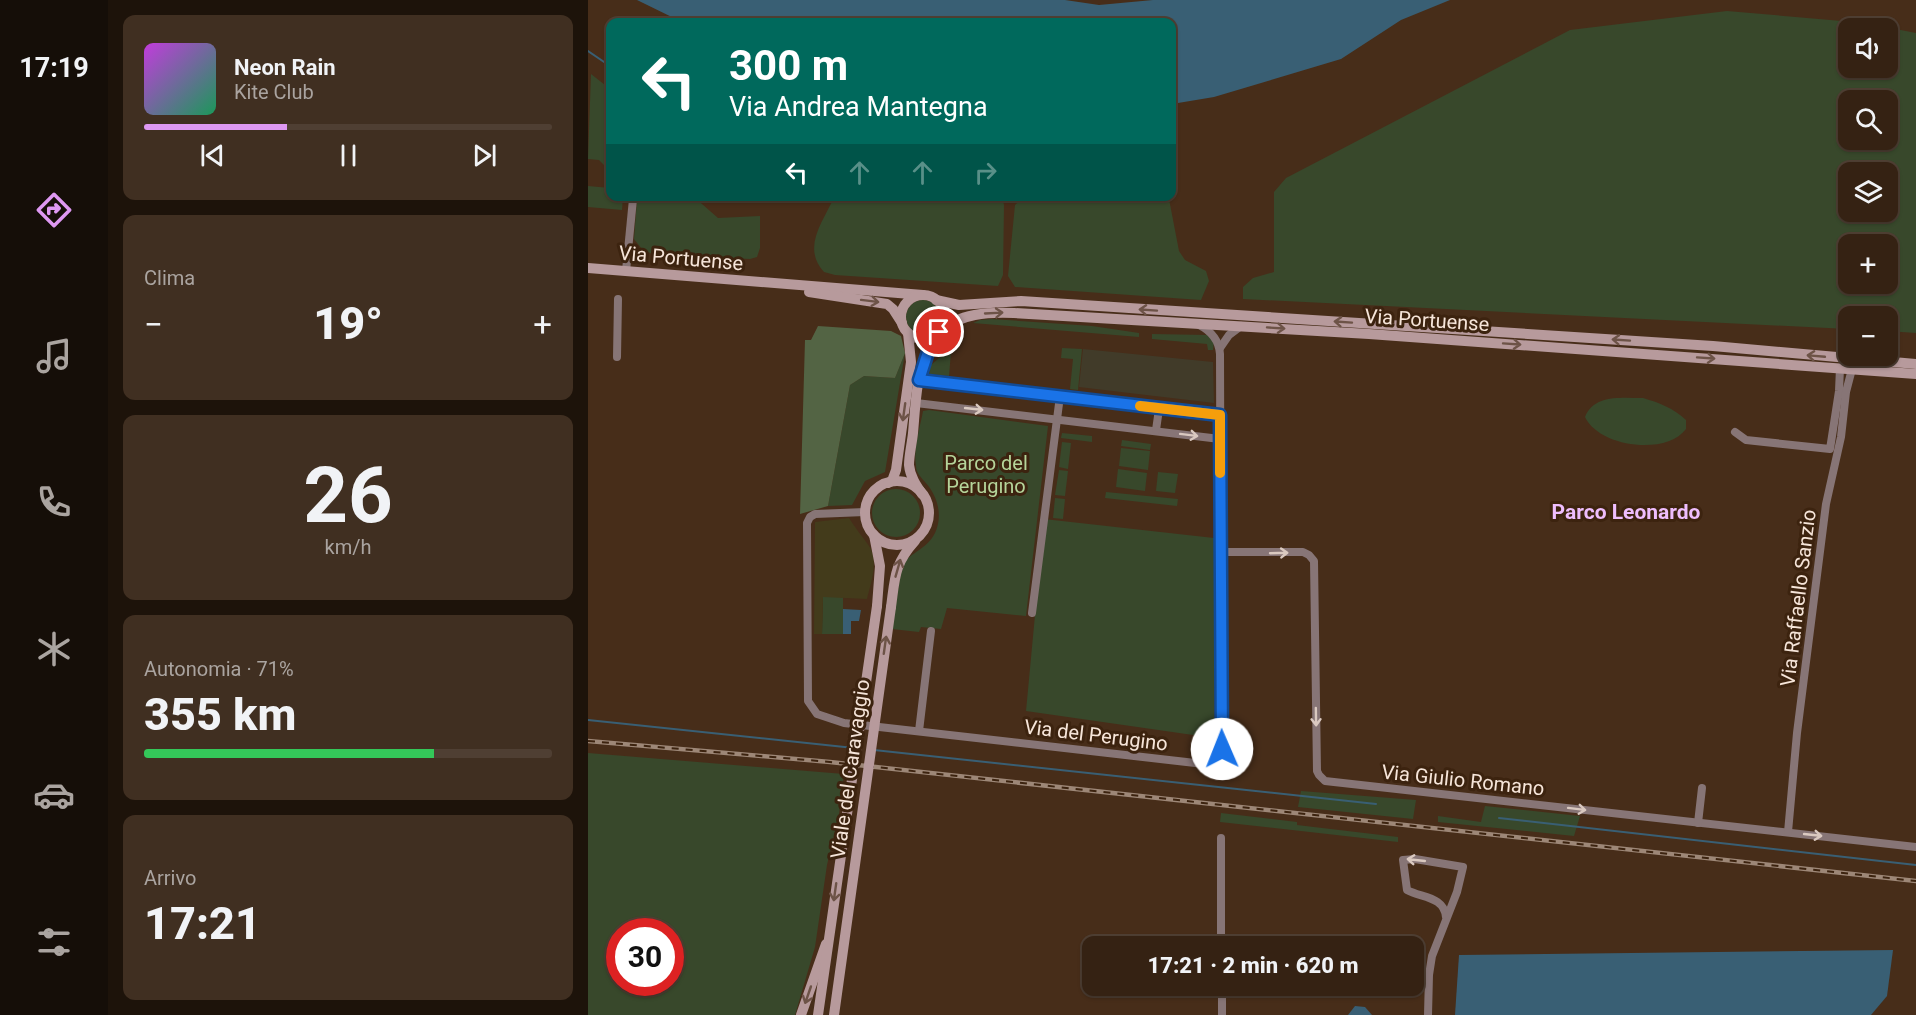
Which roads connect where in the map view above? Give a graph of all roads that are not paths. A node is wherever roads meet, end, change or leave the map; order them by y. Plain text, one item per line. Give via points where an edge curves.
1 (633, 201) edge
2 (588, 268) edge
3 (626, 271) junction
4 (771, 283) junction
5 (923, 295) junction
6 (618, 299) dead end
7 (936, 300) junction
8 (1196, 323) junction
9 (1241, 326) junction
10 (905, 328) junction
11 (939, 332) junction
12 (1220, 348) junction
13 (617, 357) dead end
14 (1916, 364) edge
15 (1846, 369) junction
16 (1916, 374) edge
17 (919, 380) junction
18 (1060, 396) junction
19 (916, 403) junction
20 (1159, 409) junction
21 (1220, 415) junction
22 (1056, 418) junction
23 (1156, 430) junction
24 (1735, 432) dead end
25 (1220, 439) junction
26 (888, 483) junction
27 (922, 494) junction
28 (865, 512) junction
29 (874, 536) junction
30 (920, 536) junction
31 (1221, 552) junction
32 (1032, 613) dead end
33 (931, 631) dead end
34 (919, 731) junction
35 (1702, 788) dead end
36 (1698, 823) junction
37 (1788, 832) junction
38 (1221, 838) dead end
39 (1916, 847) edge
40 (1457, 892) junction
41 (1433, 898) junction
42 (1446, 917) junction
43 (829, 935) junction
44 (1221, 936) edge
45 (1222, 996) edge
46 (801, 1015) edge
47 (818, 1015) edge
48 (834, 1015) edge
49 (1222, 1015) edge
50 (1428, 1015) edge

1 - 3 street
2 - 3 street, Via Portuense
3 - 4 street, Via Portuense
4 - 5 street, Via Portuense
4 -> 10 street, Via Portuense via 887,304
5 - 7 street
5 - 10 street via 905,304
6 - 13 street
7 - 11 street via 944,311
14 -> 7 street, Via Portuense via 1713,346 1068,304 1009,301 959,305
8 - 9 street, Via Portuense
11 -> 8 street, Via Portuense via 966,317 996,313
8 - 12 street via 1212,334
9 - 12 street
9 -> 15 street, Via Portuense
10 - 11 street via 914,337 927,339
10 -> 26 street via 911,362 896,470
11 - 17 street
12 - 21 street, Via del Perugino
15 - 16 street, Via Portuense
15 - 24 street via 1830,449 1746,440
15 - 37 street, Via Raffaello Sanzio via 1841,437 1826,504
17 - 18 street
17 - 19 street
18 - 20 street
18 - 22 street
19 -> 22 street
19 - 27 street via 909,465 912,480
20 - 21 street
20 - 23 street
21 - 25 street, Via del Perugino
22 - 23 street
22 - 32 street
23 -> 25 street
25 - 31 street, Via del Perugino
26 - 27 street via 906,483
26 - 28 street via 872,494
27 - 30 street via 928,520
28 - 29 street
28 - 34 street, Via del Perugino via 815,514 808,520 808,701 817,714 844,723
29 - 30 street via 892,545 902,545
29 -> 43 street, Viale del Caravaggio, bridge via 880,566 877,606
48 -> 30 street, Viale del Caravaggio, bridge via 897,565
31 - 34 street, Via del Perugino via 1223,744 1213,761 1204,764 1150,759
31 -> 36 street, Via Giulio Romano via 1303,552 1314,561 1317,771 1324,780
33 - 34 street
35 - 36 street
36 - 37 street, Via Giulio Romano
37 -> 39 street, Via Giulio Romano
38 - 44 street
40 - 41 street via 1446,901
40 -> 41 street via 1462,867 1403,860 1407,890
40 - 42 street
41 - 42 street via 1446,910
42 - 50 street via 1432,956
43 -> 46 street, bridge
43 - 47 street, Viale del Caravaggio, bridge
45 - 49 street

